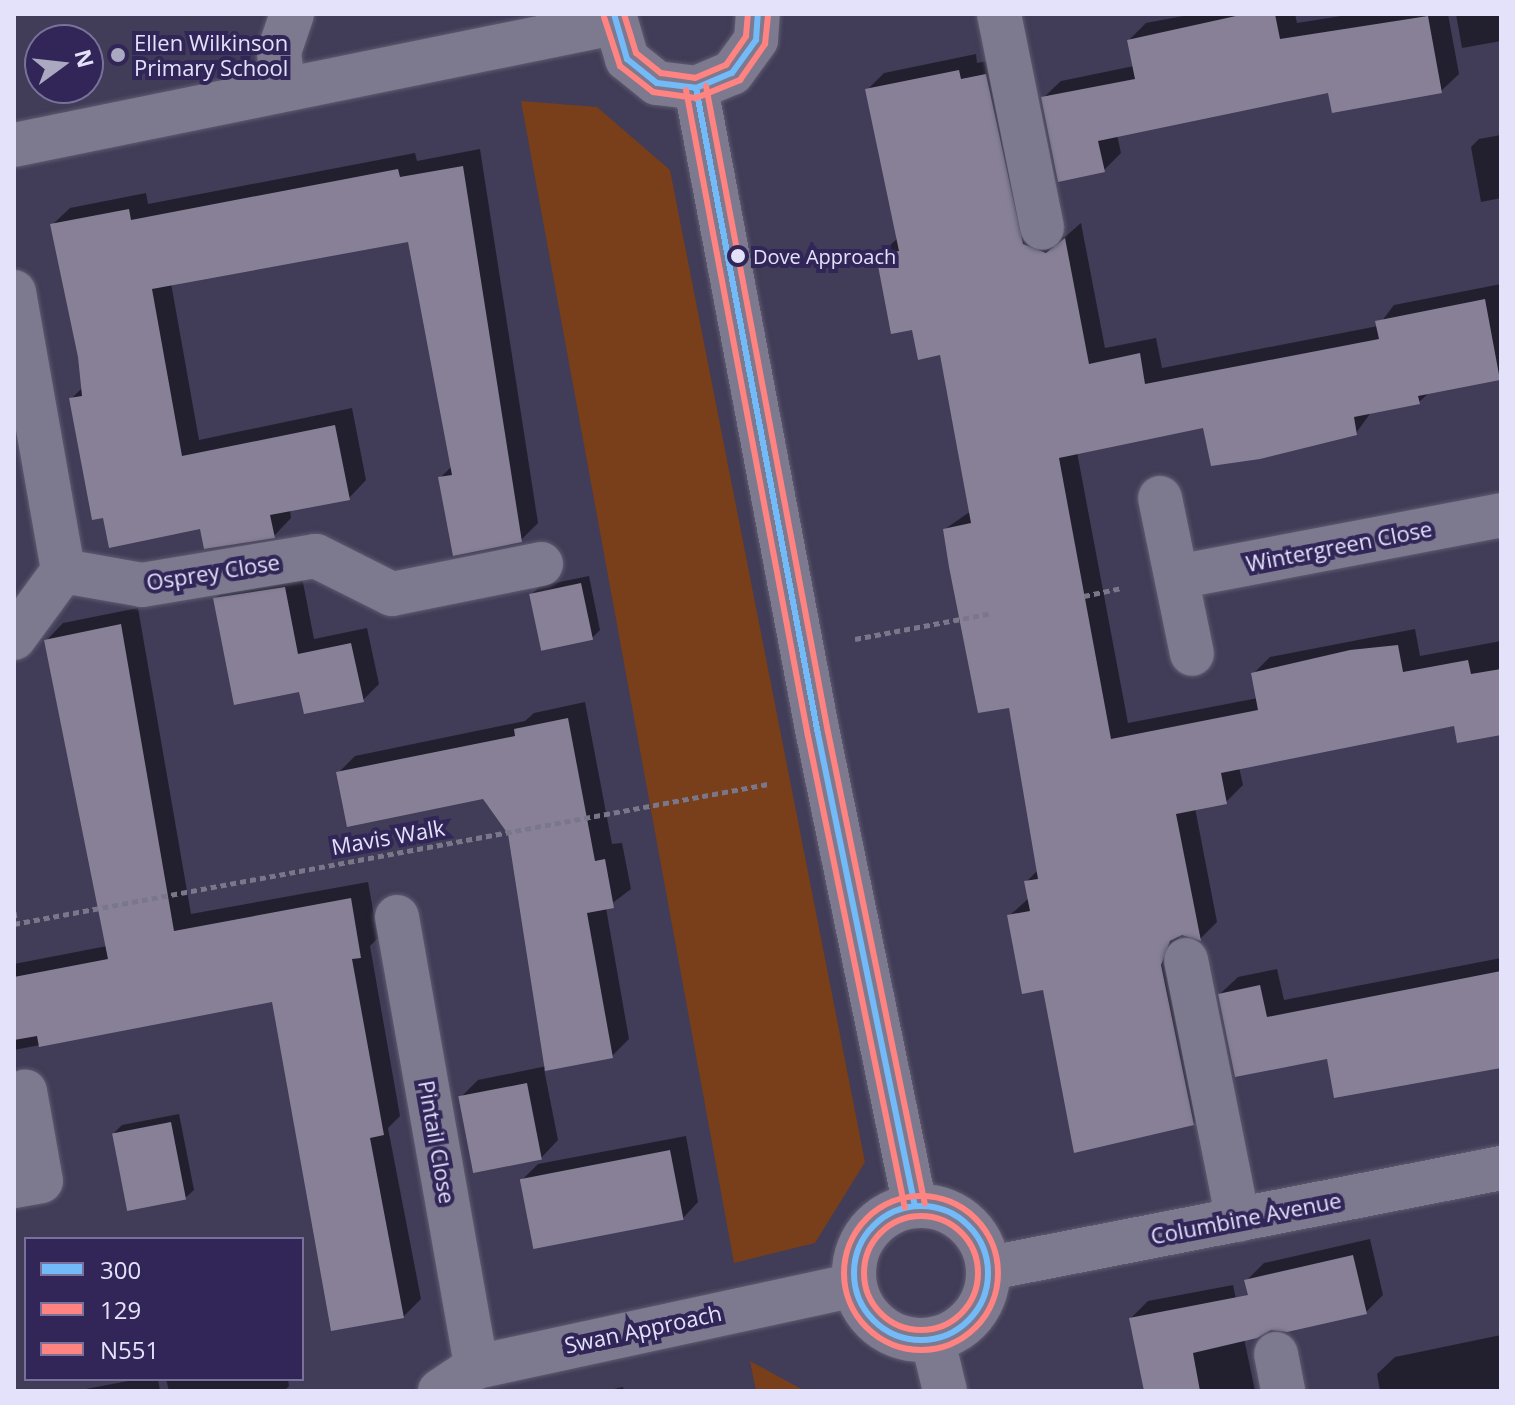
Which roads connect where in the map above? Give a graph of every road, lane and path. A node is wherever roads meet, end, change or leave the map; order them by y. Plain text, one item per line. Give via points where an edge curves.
1 (292, 14) edge
2 (758, 14) edge
3 (999, 14) edge
4 (613, 18) edge
5 (696, 88) junction
6 (284, 89) junction
7 (14, 145) edge
8 (1042, 228) dead end
9 (14, 292) edge
10 (1160, 498) dead end
11 (1501, 515) edge
12 (541, 564) dead end
13 (63, 571) junction
14 (1177, 577) junction
15 (993, 613) dead end
16 (14, 638) edge
17 (854, 639) dead end
18 (1192, 654) dead end
19 (768, 784) dead end
20 (14, 912) edge
21 (397, 917) dead end
22 (15, 924) edge
23 (1186, 960) dead end
24 (25, 1091) dead end
25 (1501, 1168) edge
26 (14, 1186) edge
27 (915, 1205) junction
28 (1238, 1220) junction
29 (990, 1268) junction
30 (854, 1285) junction
31 (933, 1341) junction
32 (461, 1382) edge
33 (945, 1391) edge

1 - 6 street via 279,52
2 - 5 street via 756,40 732,73
3 - 8 street
4 - 5 street via 627,59 657,83
4 - 6 street
5 - 27 street via 818,734
6 - 7 street
9 - 13 street
10 - 14 street
11 - 14 street, Wintergreen Close
12 - 13 street, Osprey Close via 392,594 316,556 142,585
13 - 16 street
14 - 18 street
15 - 17 path
19 - 22 path, Mavis Walk
20 - 22 path
21 - 32 street, Pintail Close
23 - 28 street
24 - 26 street via 41,1181
25 - 28 street, Columbine Avenue
27 - 29 street via 950,1210 978,1234
27 - 30 street via 880,1218 864,1238 857,1248
28 - 29 street, Columbine Avenue
29 - 31 street via 985,1300 963,1327
30 - 31 street via 868,1317 898,1338
30 - 32 street, Swan Approach
31 - 33 street

